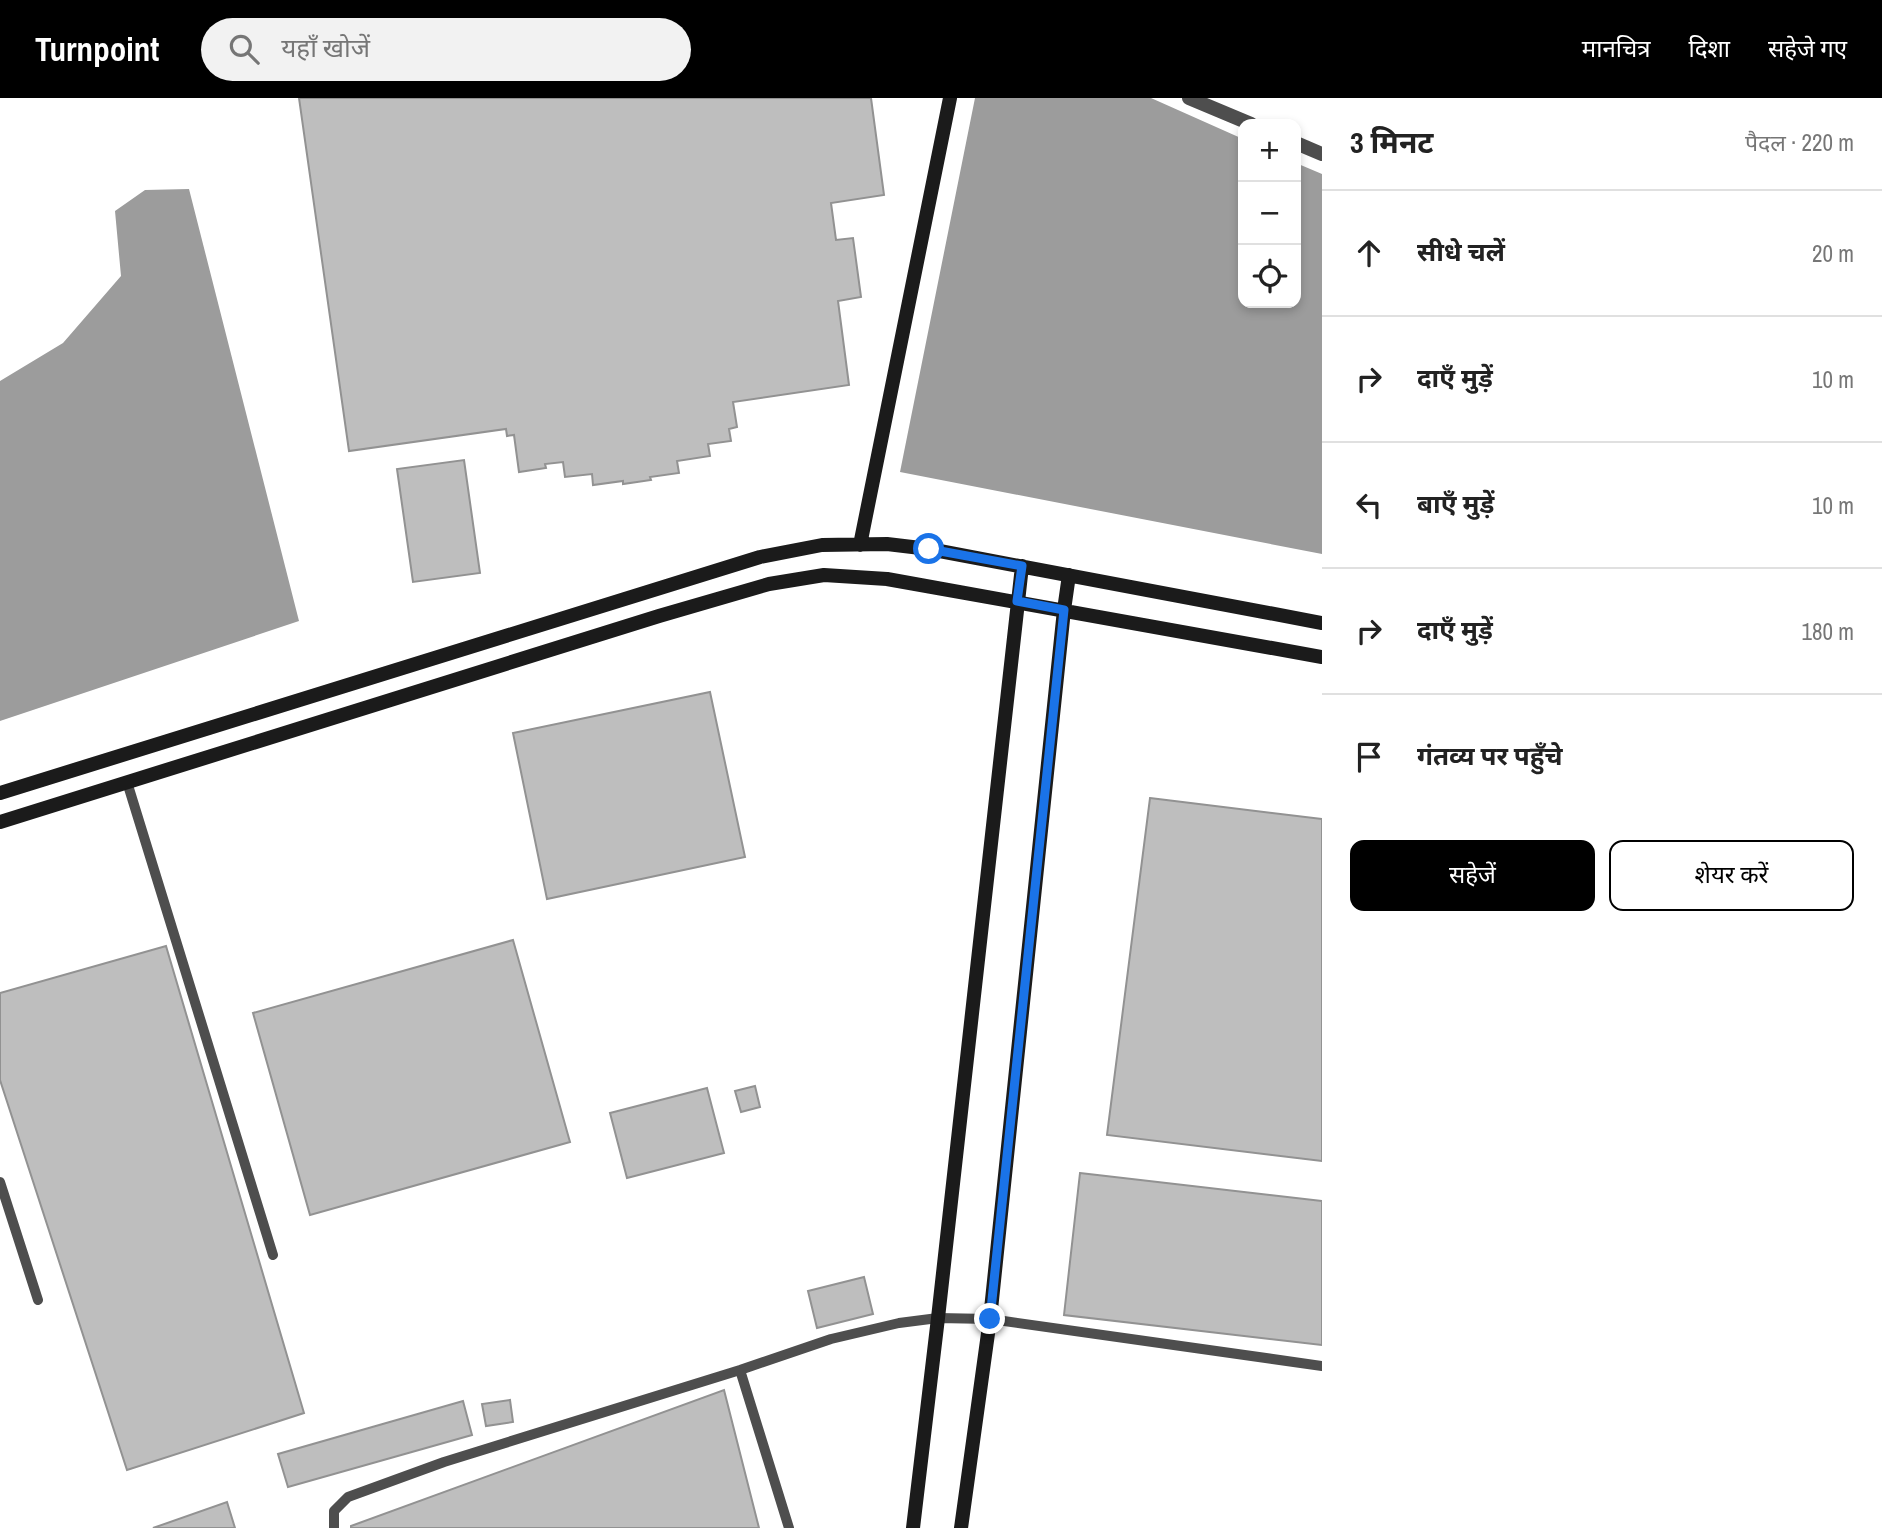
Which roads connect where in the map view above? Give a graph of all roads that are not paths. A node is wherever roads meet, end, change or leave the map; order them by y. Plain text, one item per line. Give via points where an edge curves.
1 (950, 98) edge
2 (1189, 98) edge
3 (1239, 119) edge
4 (1301, 145) edge
5 (1322, 154) edge
6 (860, 545) junction
7 (1022, 566) junction
8 (1069, 575) junction
9 (1017, 601) junction
10 (1064, 610) junction
11 (1322, 623) edge
12 (1322, 657) edge
13 (127, 782) junction
14 (0, 793) edge
15 (0, 822) edge
16 (0, 1182) edge
17 (273, 1255) dead end
18 (38, 1300) dead end
19 (938, 1318) junction
20 (990, 1319) junction
21 (1322, 1366) edge
22 (740, 1370) junction
23 (334, 1528) edge
24 (789, 1528) edge
25 (913, 1528) edge
26 (961, 1528) edge

1 - 6 street
2 - 3 street
4 - 5 street
6 - 7 street via 929,549
6 - 14 street via 822,545 760,557
7 - 8 street
7 - 9 street
8 - 10 street
8 - 11 street
9 - 10 street
9 - 13 street via 887,579 824,575 769,584
9 - 19 street
10 - 12 street
10 - 20 street
13 - 15 street
13 - 17 lane
16 - 18 lane
19 - 20 lane
19 - 22 lane via 831,1339
19 - 25 street
20 - 21 lane
20 - 26 street
22 - 23 lane via 444,1462 348,1497 334,1511
22 - 24 lane

